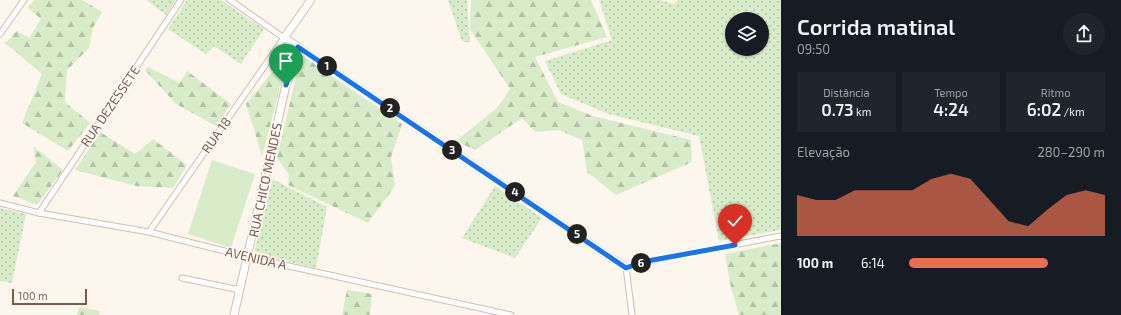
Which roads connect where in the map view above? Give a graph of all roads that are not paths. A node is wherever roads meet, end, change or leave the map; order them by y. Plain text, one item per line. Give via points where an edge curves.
1 (24, 0) edge
2 (181, 0) edge
3 (230, 0) edge
4 (311, 0) edge
5 (0, 34) edge
6 (284, 38) junction
7 (298, 47) junction
8 (0, 203) edge
9 (39, 213) junction
10 (148, 232) junction
11 (781, 236) edge
12 (248, 257) junction
13 (626, 268) junction
14 (182, 278) dead end
15 (240, 290) junction
16 (234, 315) edge
17 (511, 315) edge
18 (632, 315) edge

1 - 5 street
2 - 9 street, RUA DEZESSETE
3 - 6 street
4 - 6 main road
6 - 7 main road
6 - 10 street, RUA 18
7 - 12 main road, RUA CHICO MENDES via 286,85
7 - 13 street
8 - 9 street, AVENIDA A
9 - 10 street, AVENIDA A
10 - 12 street, AVENIDA A
11 - 13 street via 642,262
12 - 15 main road, RUA CHICO MENDES
12 - 17 street, AVENIDA A
13 - 18 street
14 - 15 street
15 - 16 main road, RUA CHICO MENDES

